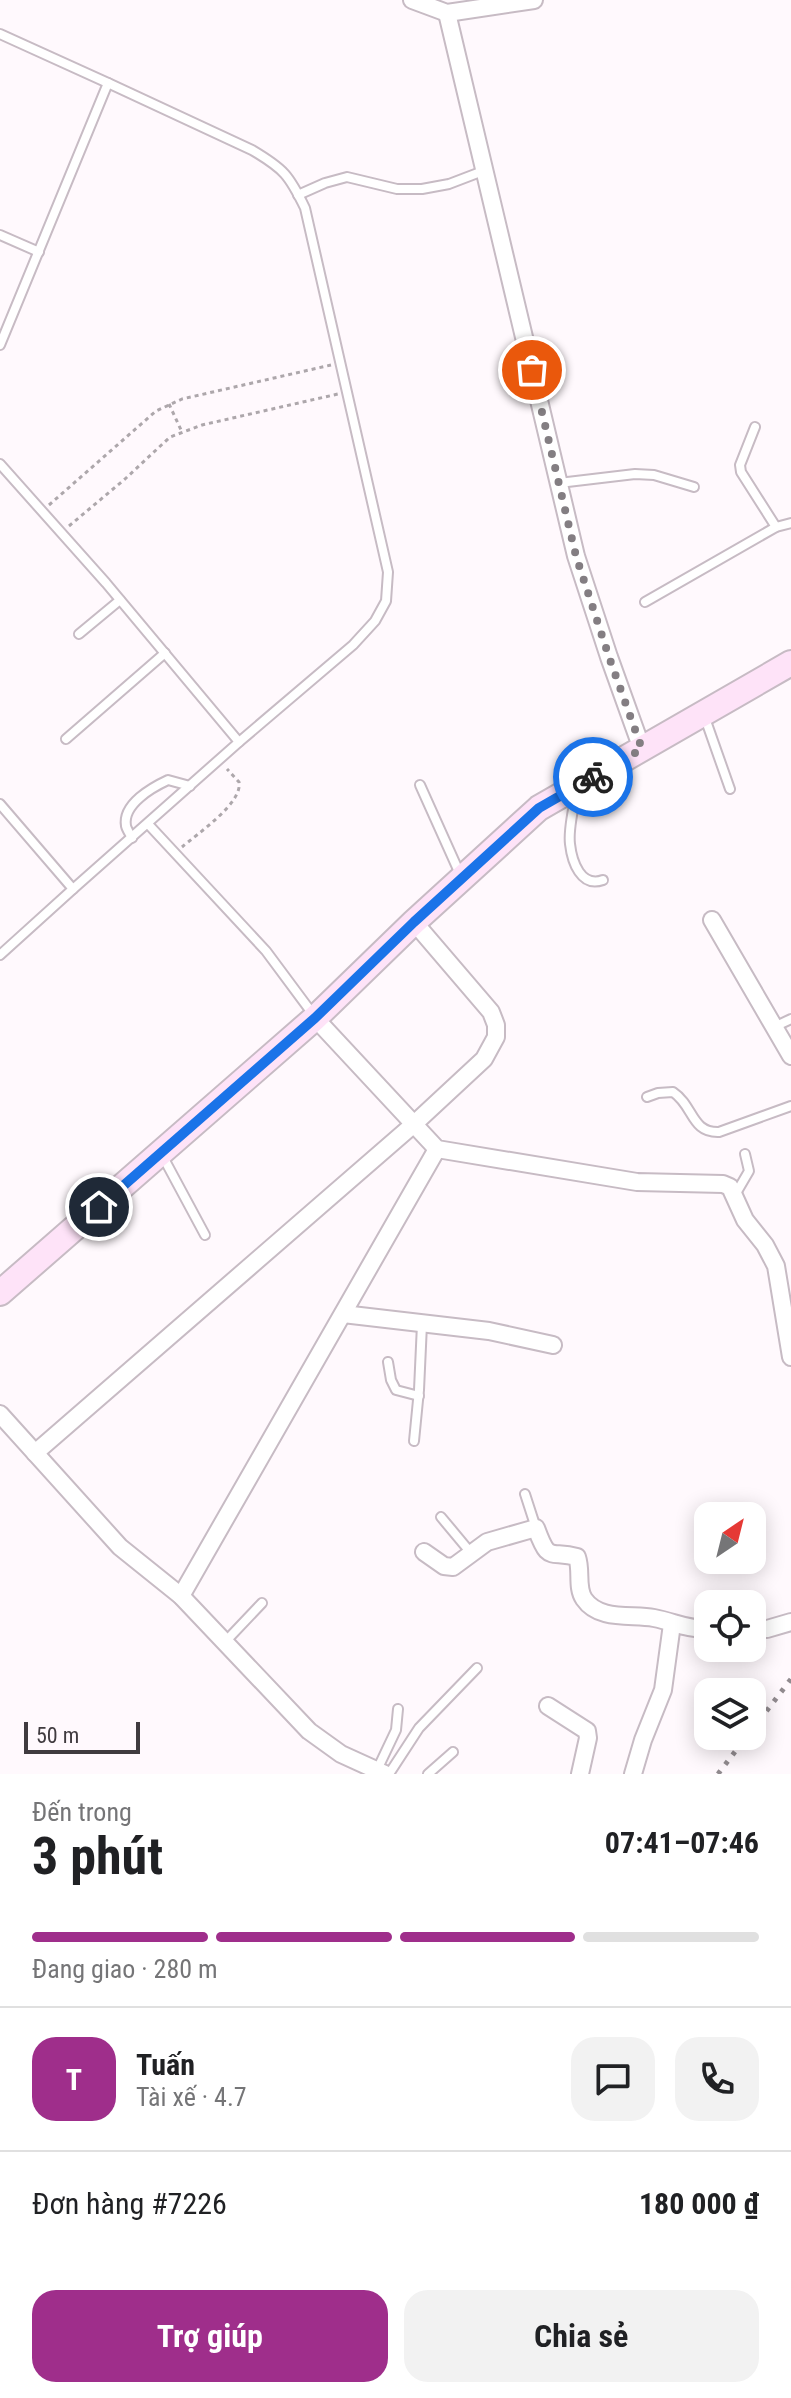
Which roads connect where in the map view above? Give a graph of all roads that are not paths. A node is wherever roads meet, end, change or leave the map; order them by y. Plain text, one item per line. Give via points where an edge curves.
1 (412, 0) edge
2 (522, 0) edge
3 (534, 0) edge
4 (431, 4) edge
5 (447, 13) junction
6 (0, 34) edge
7 (108, 83) junction
8 (483, 171) junction
9 (298, 195) junction
10 (0, 235) edge
11 (39, 252) junction
12 (3, 328) edge
13 (0, 345) edge
14 (755, 427) dead end
15 (0, 464) edge
16 (559, 483) junction
17 (694, 487) dead end
18 (791, 523) edge
19 (776, 527) junction
20 (120, 600) junction
21 (645, 602) dead end
22 (79, 634) dead end
23 (165, 653) junction
24 (790, 666) edge
25 (703, 713) junction
26 (66, 739) dead end
27 (239, 742) junction
28 (642, 749) junction
29 (420, 785) dead end
30 (190, 786) junction
31 (576, 787) junction
32 (730, 789) dead end
33 (0, 804) edge
34 (148, 824) junction
35 (132, 838) junction
36 (462, 878) junction
37 (603, 880) dead end
38 (73, 889) junction
39 (712, 920) dead end
40 (414, 922) junction
41 (0, 955) edge
42 (315, 1018) junction
43 (791, 1019) edge
44 (774, 1027) junction
45 (791, 1056) edge
46 (647, 1097) dead end
47 (791, 1106) edge
48 (414, 1124) junction
49 (437, 1149) junction
50 (161, 1153) junction
51 (745, 1154) dead end
52 (735, 1195) junction
53 (205, 1235) dead end
54 (0, 1293) edge
55 (343, 1314) junction
56 (422, 1323) junction
57 (553, 1345) dead end
58 (791, 1357) edge
59 (388, 1362) dead end
60 (419, 1396) junction
61 (0, 1414) edge
62 (414, 1441) dead end
63 (35, 1453) junction
64 (525, 1494) dead end
65 (441, 1517) dead end
66 (536, 1528) junction
67 (424, 1552) dead end
68 (472, 1553) junction
69 (181, 1596) junction
70 (262, 1603) dead end
71 (791, 1622) edge
72 (672, 1624) junction
73 (694, 1628) edge
74 (766, 1629) edge
75 (225, 1642) junction
76 (477, 1668) dead end
77 (548, 1706) dead end
78 (398, 1709) dead end
79 (453, 1752) dead end
80 (383, 1773) edge
81 (428, 1774) edge
82 (580, 1774) edge
83 (633, 1774) edge

1 - 4 street
2 - 3 street
2 - 5 street
4 - 5 street
5 - 8 street
6 - 7 lane
7 - 9 lane via 252,150 290,178
7 - 11 lane
8 - 9 lane via 422,189 347,177
8 - 16 street
9 - 27 lane via 388,572 386,601 353,645
10 - 11 lane
11 - 12 lane
12 - 13 lane
14 - 19 lane via 741,472
15 - 20 lane
16 - 17 lane via 635,474
16 - 28 street via 587,592
18 - 19 lane
19 - 21 lane
20 - 22 lane
20 - 23 lane
23 - 26 lane
23 - 27 lane
24 - 25 main road
25 - 28 main road
25 - 32 lane
27 - 30 lane
28 - 31 main road
29 - 36 lane
30 - 34 lane
30 - 35 lane via 168,780 146,793 126,817
31 - 36 main road via 539,808
31 - 37 lane via 569,842 576,868 590,882
33 - 38 lane
34 - 35 lane
34 - 42 lane via 266,951
35 - 38 lane
36 - 40 main road
38 - 41 lane
39 - 44 street
40 - 42 main road
40 - 48 street via 491,1012 496,1025 484,1059
42 - 48 street
42 - 50 main road
43 - 44 lane
44 - 45 street
46 - 47 lane via 673,1092 698,1126 709,1132
48 - 49 street
48 - 63 street
49 - 52 street via 637,1182 723,1184
49 - 55 street
50 - 53 lane
50 - 54 main road
51 - 52 lane via 749,1171
52 - 58 street via 776,1266
55 - 56 street
55 - 69 street
56 - 57 street
56 - 60 lane
59 - 60 lane via 396,1390
60 - 62 lane
61 - 63 street
63 - 69 street via 120,1547
64 - 66 lane
65 - 68 lane
66 - 68 street via 487,1542
66 - 72 street via 550,1553 577,1557 580,1591 596,1610
67 - 68 street via 453,1567
69 - 75 street
70 - 75 lane
71 - 74 street
72 - 73 street
72 - 83 street via 660,1702
75 - 80 street via 309,1731 341,1754
76 - 80 lane
77 - 82 street via 587,1731
78 - 80 lane
79 - 81 lane

